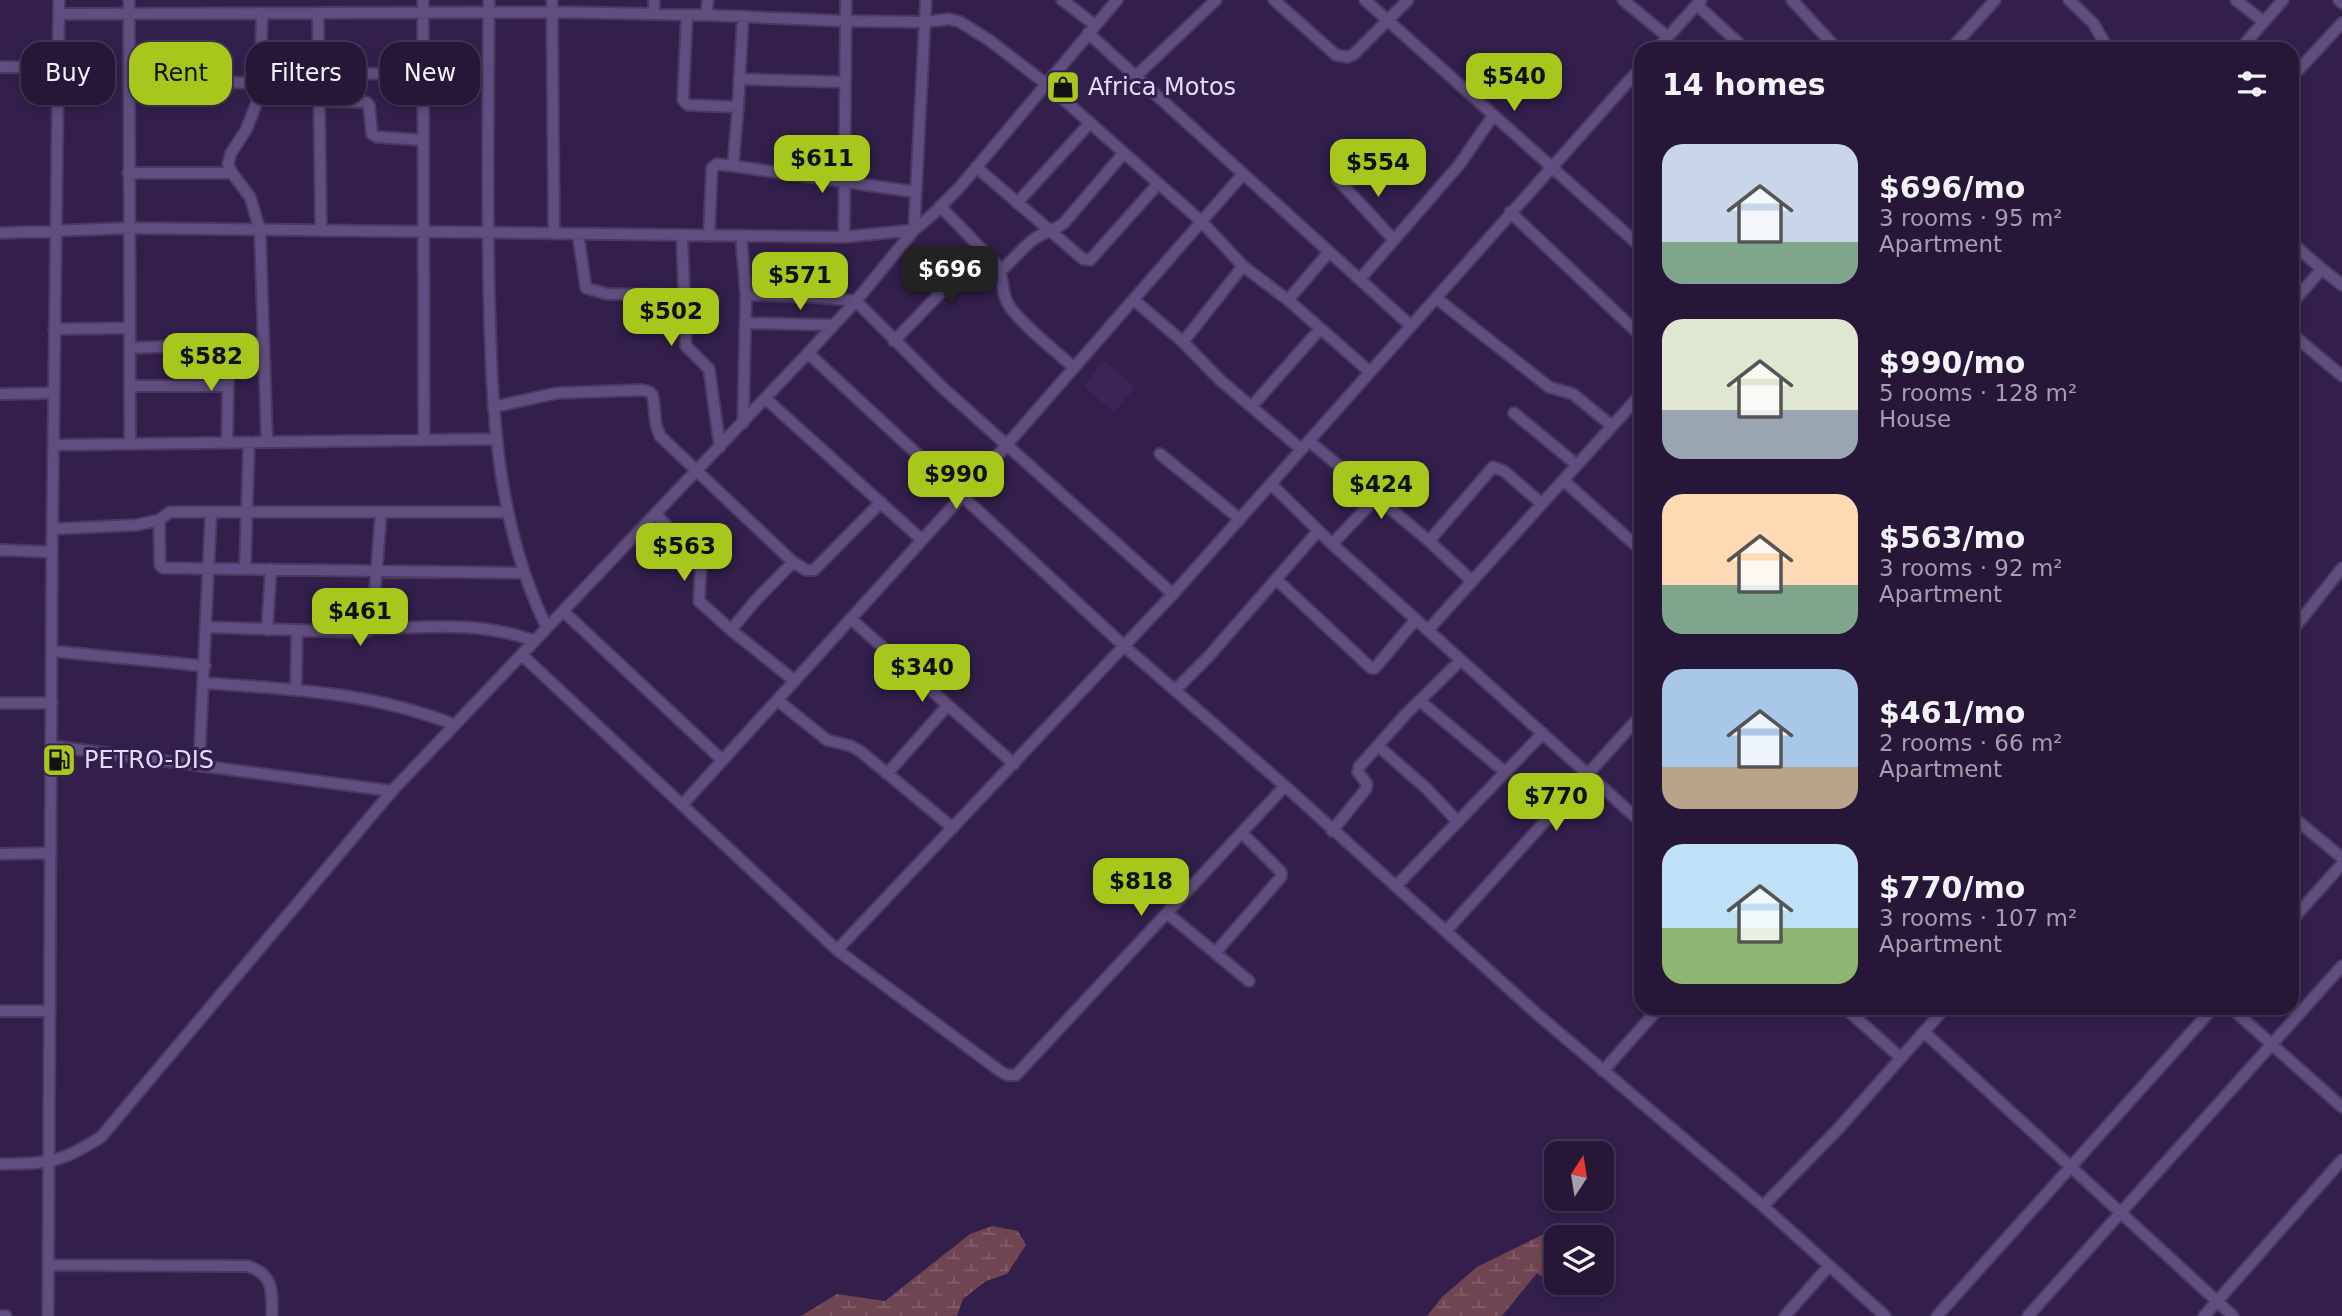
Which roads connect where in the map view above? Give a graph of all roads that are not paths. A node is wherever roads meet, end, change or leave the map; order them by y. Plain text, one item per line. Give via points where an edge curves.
1 (60, 0) edge
2 (129, 0) edge
3 (233, 0) edge
4 (291, 0) edge
5 (423, 0) edge
6 (552, 0) edge
7 (654, 0) edge
8 (708, 0) edge
9 (846, 0) edge
10 (926, 0) edge
11 (1062, 0) edge
12 (1117, 0) edge
13 (1216, 0) edge
14 (1274, 0) edge
15 (1365, 0) edge
16 (1408, 0) edge
17 (1623, 0) edge
18 (1792, 0) edge
19 (1995, 0) edge
20 (2069, 0) edge
21 (2235, 0) edge
22 (2283, 0) edge
23 (1699, 2) edge
24 (489, 6) edge
25 (422, 12) junction
26 (552, 12) junction
27 (234, 13) junction
28 (262, 13) junction
29 (290, 13) junction
30 (318, 13) junction
31 (60, 14) junction
32 (128, 14) junction
33 (654, 14) junction
34 (687, 15) junction
35 (706, 15) junction
36 (743, 16) junction
37 (845, 21) junction
38 (925, 22) junction
39 (1389, 22) junction
40 (2264, 22) junction
41 (2342, 23) edge
42 (1091, 29) junction
43 (1668, 37) junction
44 (59, 42) edge
45 (261, 42) edge
46 (318, 42) edge
47 (422, 42) edge
48 (1663, 42) edge
49 (1738, 42) edge
50 (1831, 42) edge
51 (1957, 42) edge
52 (2104, 42) edge
53 (2245, 42) edge
54 (0, 66) edge
55 (21, 66) edge
56 (2299, 70) edge
57 (1634, 75) edge
58 (1136, 76) junction
59 (739, 79) junction
60 (129, 80) joint
61 (845, 82) junction
62 (1045, 82) junction
63 (366, 102) edge
64 (57, 105) edge
65 (256, 105) edge
66 (319, 105) edge
67 (423, 105) edge
68 (738, 107) junction
69 (1493, 116) junction
70 (1090, 123) junction
71 (423, 140) junction
72 (1123, 154) junction
73 (733, 166) junction
74 (976, 167) junction
75 (1550, 167) junction
76 (128, 173) junction
77 (232, 173) junction
78 (1243, 174) junction
79 (1338, 180) dead end
80 (843, 182) junction
81 (1158, 184) junction
82 (916, 192) junction
83 (1017, 203) junction
84 (940, 206) junction
85 (1510, 212) junction
86 (1202, 222) junction
87 (129, 228) junction
88 (260, 230) junction
89 (321, 230) junction
90 (914, 230) junction
91 (422, 231) junction
92 (488, 231) junction
93 (55, 232) junction
94 (1051, 232) junction
95 (0, 233) edge
96 (554, 234) junction
97 (578, 234) junction
98 (682, 236) junction
99 (709, 236) junction
100 (741, 236) junction
101 (844, 237) junction
102 (1394, 240) junction
103 (1634, 241) edge
104 (2299, 249) edge
105 (982, 250) junction
106 (1329, 252) junction
107 (1243, 266) junction
108 (2322, 269) junction
109 (1001, 271) junction
110 (1360, 279) junction
111 (2342, 285) edge
112 (684, 295) junction
113 (746, 295) junction
114 (2299, 295) edge
115 (1436, 298) junction
116 (1134, 300) junction
117 (1289, 300) junction
118 (856, 301) junction
119 (746, 323) junction
120 (834, 325) junction
121 (1410, 326) junction
122 (130, 328) junction
123 (54, 329) junction
124 (1320, 329) junction
125 (1634, 329) edge
126 (2299, 340) edge
127 (894, 341) junction
128 (1183, 342) junction
129 (264, 343) junction
130 (229, 345) junction
131 (130, 348) junction
132 (808, 353) junction
133 (1074, 368) junction
134 (1370, 372) junction
135 (2342, 376) edge
136 (130, 386) junction
137 (227, 386) junction
138 (0, 394) edge
139 (54, 394) junction
140 (766, 399) junction
141 (1634, 402) edge
142 (493, 407) junction
143 (1252, 407) junction
144 (1514, 413) dead end
145 (743, 423) junction
146 (1612, 426) junction
147 (496, 439) junction
148 (424, 440) junction
149 (249, 442) junction
150 (267, 442) junction
151 (227, 443) junction
152 (130, 444) junction
153 (54, 445) junction
154 (1305, 445) junction
155 (1005, 446) junction
156 (720, 447) junction
157 (1160, 454) dead end
158 (1577, 465) junction
159 (697, 471) junction
160 (1563, 480) junction
161 (1271, 484) junction
162 (962, 496) junction
163 (1377, 497) junction
164 (881, 502) junction
165 (1542, 504) junction
166 (211, 512) junction
167 (247, 512) junction
168 (507, 512) junction
169 (381, 513) junction
170 (656, 514) junction
171 (1240, 519) junction
172 (159, 520) junction
173 (52, 529) junction
174 (1318, 531) junction
175 (922, 540) junction
176 (1429, 541) junction
177 (1332, 544) junction
178 (1634, 544) edge
179 (0, 550) edge
180 (52, 552) junction
181 (793, 562) junction
182 (209, 568) junction
183 (2342, 568) edge
184 (245, 569) junction
185 (271, 569) junction
186 (377, 570) junction
187 (523, 573) junction
188 (1277, 580) junction
189 (1472, 581) junction
190 (1173, 594) junction
191 (563, 611) junction
192 (851, 619) junction
193 (1416, 620) junction
194 (2299, 622) edge
195 (207, 627) junction
196 (547, 628) junction
197 (372, 629) junction
198 (731, 629) junction
199 (267, 630) junction
200 (1428, 630) junction
201 (297, 631) junction
202 (535, 640) junction
203 (1124, 646) junction
204 (52, 651) junction
205 (522, 654) junction
206 (1461, 660) junction
207 (205, 666) junction
208 (795, 681) junction
209 (204, 683) junction
210 (296, 689) junction
211 (1175, 690) junction
212 (777, 700) junction
213 (1420, 701) junction
214 (0, 703) edge
215 (52, 704) junction
216 (947, 706) junction
217 (1634, 723) edge
218 (455, 725) junction
219 (1543, 733) junction
220 (52, 746) junction
221 (1378, 746) junction
222 (722, 760) junction
223 (1014, 764) junction
224 (199, 766) junction
225 (1505, 772) junction
226 (1588, 773) junction
227 (887, 774) junction
228 (1285, 786) junction
229 (392, 791) junction
230 (682, 804) junction
231 (1634, 816) edge
232 (1458, 822) junction
233 (2299, 822) edge
234 (953, 828) junction
235 (1332, 831) junction
236 (1241, 833) junction
237 (51, 853) junction
238 (0, 854) edge
239 (2342, 858) edge
240 (2339, 873) edge
241 (1396, 886) junction
242 (1167, 913) junction
243 (2299, 913) edge
244 (1446, 931) junction
245 (837, 950) junction
246 (1215, 953) junction
247 (2342, 965) edge
248 (1249, 981) dead end
249 (0, 1011) edge
250 (49, 1012) junction
251 (2299, 1013) edge
252 (1653, 1015) edge
253 (1853, 1015) edge
254 (1939, 1015) edge
255 (2207, 1015) edge
256 (2239, 1015) edge
257 (2297, 1015) edge
258 (1924, 1032) junction
259 (2271, 1044) junction
260 (1901, 1058) junction
261 (1603, 1071) junction
262 (2342, 1107) edge
263 (2342, 1160) edge
264 (48, 1163) junction
265 (0, 1164) edge
266 (2069, 1167) junction
267 (1763, 1206) junction
268 (2121, 1214) junction
269 (48, 1265) junction
270 (1829, 1266) junction
271 (2217, 1301) junction
272 (0, 1316) edge
273 (6, 1316) edge
274 (48, 1316) edge
275 (272, 1316) edge
276 (1785, 1316) edge
277 (1885, 1316) edge
278 (1937, 1316) edge
279 (2028, 1316) edge
280 (2204, 1316) edge
281 (2233, 1316) edge

1 - 31 street
2 - 32 street
3 - 27 street
4 - 29 street
5 - 25 street
6 - 26 street
7 - 33 street
8 - 35 street
9 - 37 street
10 - 38 street
11 - 42 street
12 - 42 street
13 - 58 street
14 - 39 street via 1342,57 1354,54
15 - 39 street
16 - 39 street
17 - 43 street
18 - 50 street
19 - 51 street
20 - 52 street via 2093,23
21 - 40 street
22 - 40 street
23 - 43 street
23 - 49 street
24 - 25 street
24 - 26 street
24 - 92 street
25 - 30 street
25 - 47 street
26 - 33 street
26 - 96 street
27 - 28 street
27 - 32 street
28 - 29 street
28 - 45 street
29 - 30 street
30 - 46 street
31 - 32 street
31 - 44 street
32 - 60 street
33 - 34 street
34 - 35 street
34 - 68 street via 683,100 688,105
35 - 36 street
36 - 37 street
36 - 59 street
37 - 38 street
37 - 61 street
38 - 62 street via 949,19 969,26
38 - 82 street
39 - 69 street
40 - 53 street
41 - 56 street
42 - 58 street
42 - 62 street
43 - 48 street
54 - 55 street
57 - 75 street
58 - 78 street
59 - 61 street
59 - 68 street
60 - 76 street
61 - 80 street
62 - 70 street
62 - 74 street
63 - 71 street via 372,134
64 - 93 street
65 - 77 street via 231,153 228,164
66 - 89 street
67 - 71 street
68 - 73 street
69 - 75 street
69 - 102 street via 1459,165
70 - 72 street
70 - 83 street
71 - 91 street
72 - 81 street
72 - 94 street
73 - 80 street
73 - 99 street via 717,164 712,168
74 - 83 street
74 - 84 street
75 - 85 street
75 - 103 street
76 - 77 street
76 - 87 street
77 - 88 street via 250,197
78 - 86 street
78 - 106 street
79 - 102 street
80 - 82 street
80 - 101 street
81 - 86 street
81 - 94 street via 1090,260
82 - 90 street
83 - 94 street
84 - 90 street
84 - 105 street
85 - 115 street
85 - 125 street
86 - 107 street
86 - 116 street
87 - 88 street
87 - 93 street
87 - 122 street
88 - 89 street
88 - 129 street
89 - 91 street
90 - 101 street
90 - 118 street
91 - 92 street
91 - 148 street
92 - 96 street
92 - 142 street
93 - 95 street
93 - 123 street
94 - 109 street via 1033,240
96 - 97 street
97 - 98 street
97 - 112 street via 586,288 607,294
98 - 99 street
98 - 112 street
99 - 100 street
100 - 101 street
100 - 113 street
102 - 110 street
104 - 108 street
105 - 109 street
105 - 127 street
106 - 110 street
106 - 117 street
107 - 117 street
107 - 128 street
108 - 111 street
108 - 114 street
109 - 133 street via 1010,308
110 - 121 street
112 - 156 street via 686,346 709,369
113 - 118 street
113 - 119 street
115 - 121 street
115 - 146 street via 1549,387 1570,391
116 - 128 street
116 - 133 street
117 - 124 street
118 - 120 street
118 - 127 street
119 - 120 street
119 - 145 street
120 - 132 street
121 - 134 street
122 - 123 street
122 - 131 street
123 - 139 street
124 - 134 street
124 - 143 street
126 - 135 street
127 - 155 street
128 - 143 street
129 - 130 street
129 - 150 street
130 - 131 street
130 - 137 street
131 - 136 street
132 - 140 street
132 - 162 street
133 - 155 street
134 - 154 street
136 - 137 street
136 - 152 street
137 - 151 street
138 - 139 street
139 - 153 street
140 - 145 street
140 - 164 street
141 - 146 street
142 - 147 street
142 - 159 street via 557,393 646,390 653,396 660,436
143 - 154 street
144 - 158 street
145 - 156 street
146 - 158 street
147 - 148 street
147 - 168 street
148 - 150 street
149 - 150 street
149 - 151 street
149 - 167 street
151 - 152 street
152 - 153 street
153 - 173 street
154 - 161 street
154 - 163 street
155 - 162 street
155 - 190 street
156 - 159 street
157 - 171 street
158 - 160 street
159 - 170 street
159 - 181 street
160 - 165 street
160 - 178 street
161 - 171 street
161 - 174 street
162 - 175 street
162 - 203 street
163 - 176 street
163 - 177 street
164 - 175 street
164 - 181 street via 814,570
165 - 176 street via 1493,467
165 - 189 street
166 - 167 street
166 - 172 street via 170,512
166 - 182 street
167 - 169 street
167 - 184 street
168 - 169 street
168 - 187 street
169 - 186 street
170 - 191 street
170 - 198 street via 701,565 699,601
171 - 190 street
172 - 173 street
172 - 182 street via 163,568
173 - 180 street
174 - 177 street
174 - 188 street
175 - 192 street
176 - 189 street
177 - 193 street
179 - 180 street
180 - 204 street
181 - 198 street
182 - 184 street
182 - 195 street
183 - 194 street
184 - 185 street
185 - 186 street
185 - 199 street
186 - 187 street
186 - 197 street
187 - 196 street
188 - 193 street via 1371,668
188 - 211 street
189 - 200 street
190 - 203 street
191 - 196 street
191 - 222 street
192 - 208 street
192 - 216 street
193 - 200 street
195 - 199 street
195 - 207 street
196 - 202 street
197 - 201 street
197 - 202 street via 470,626
198 - 208 street
199 - 201 street
200 - 206 street
201 - 210 street
202 - 205 street
203 - 211 street
203 - 223 street
204 - 207 street
204 - 215 street
205 - 218 street
205 - 230 street
206 - 213 street
206 - 219 street
207 - 209 street
208 - 212 street
209 - 210 street
209 - 224 street
210 - 218 street via 387,702
211 - 228 street
212 - 222 street
212 - 227 street via 827,740 860,751
213 - 221 street
213 - 225 street
214 - 215 street
215 - 220 street
216 - 223 street
216 - 227 street
217 - 226 street
218 - 229 street
219 - 225 street
219 - 226 street
220 - 224 street
220 - 237 street
221 - 232 street
221 - 235 street via 1359,767 1366,789
222 - 230 street
223 - 234 street
224 - 229 street
225 - 232 street
226 - 231 street
226 - 244 street
227 - 234 street
228 - 235 street
228 - 236 street
229 - 264 street via 101,1137
230 - 245 street
232 - 241 street
233 - 239 street
234 - 245 street
235 - 241 street
236 - 242 street
236 - 246 street via 1281,877
237 - 238 street
237 - 250 street
240 - 243 street
241 - 244 street
242 - 245 street via 1020,1073 1011,1076
242 - 246 street
244 - 261 street
246 - 248 street
247 - 251 street
249 - 250 street
250 - 264 street
252 - 261 street
253 - 260 street
254 - 258 street
255 - 266 street
256 - 259 street
257 - 259 street
258 - 260 street
258 - 266 street
259 - 262 street
259 - 268 street
260 - 267 street
261 - 267 street
263 - 271 street
264 - 265 street
264 - 269 street
266 - 268 street
266 - 278 street
267 - 270 street
268 - 271 street
268 - 279 street
269 - 274 street
269 - 275 street via 247,1266 268,1279
270 - 276 street
270 - 277 street
271 - 280 street
271 - 281 street
272 - 273 street

